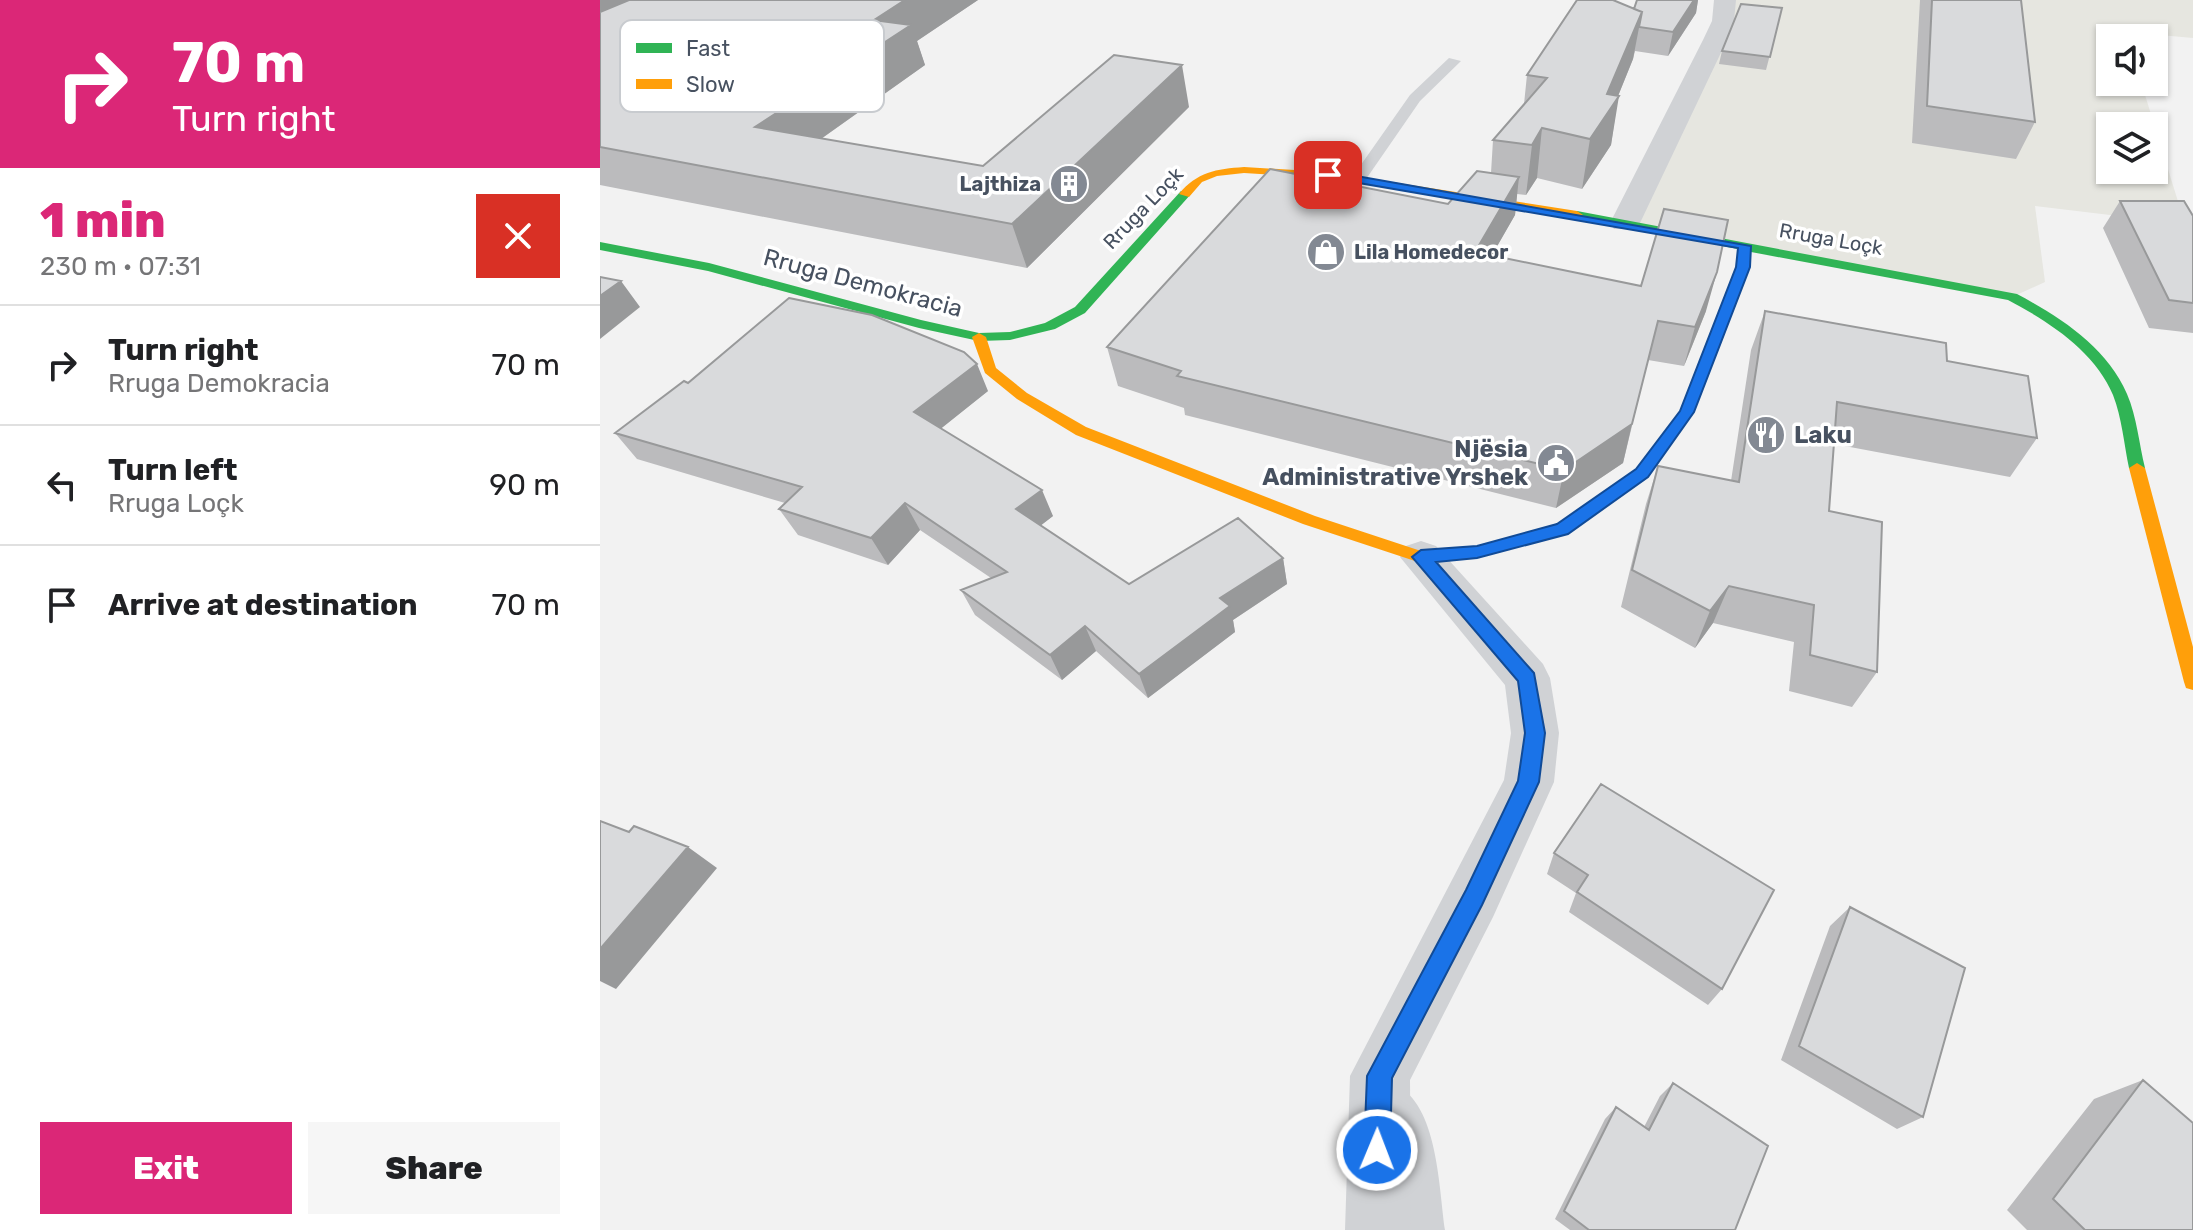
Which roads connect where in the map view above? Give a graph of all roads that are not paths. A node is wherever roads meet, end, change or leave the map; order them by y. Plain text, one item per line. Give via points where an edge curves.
1 (1725, 0) edge
2 (1454, 61) dead end
3 (1359, 179) junction
4 (1625, 223) junction
5 (600, 246) edge
6 (1745, 246) junction
7 (979, 337) junction
8 (1421, 557) junction
9 (2193, 682) edge
10 (1380, 1076) junction
11 (1378, 1230) edge
12 (1427, 1230) edge

1 - 4 street via 1715,40
2 - 3 lane via 1415,98
3 - 4 street, Rruga Loçk
3 - 7 street, Rruga Loçk via 1281,171 1215,173 1198,180 1080,310 1050,326
4 - 6 street, Rruga Loçk
5 - 7 street, Rruga Demokracia via 709,267
6 - 8 street, Rruga Demokracia via 1743,267 1704,375 1687,412 1642,473 1562,529 1477,552
6 - 9 street, Rruga Loçk via 2012,297 2051,317 2090,353 2116,386
7 - 8 street, Rruga Demokracia via 990,370 1081,431 1309,520
8 - 10 street via 1527,678 1535,733 1529,782
10 - 11 street
10 - 12 lane via 1415,1137

